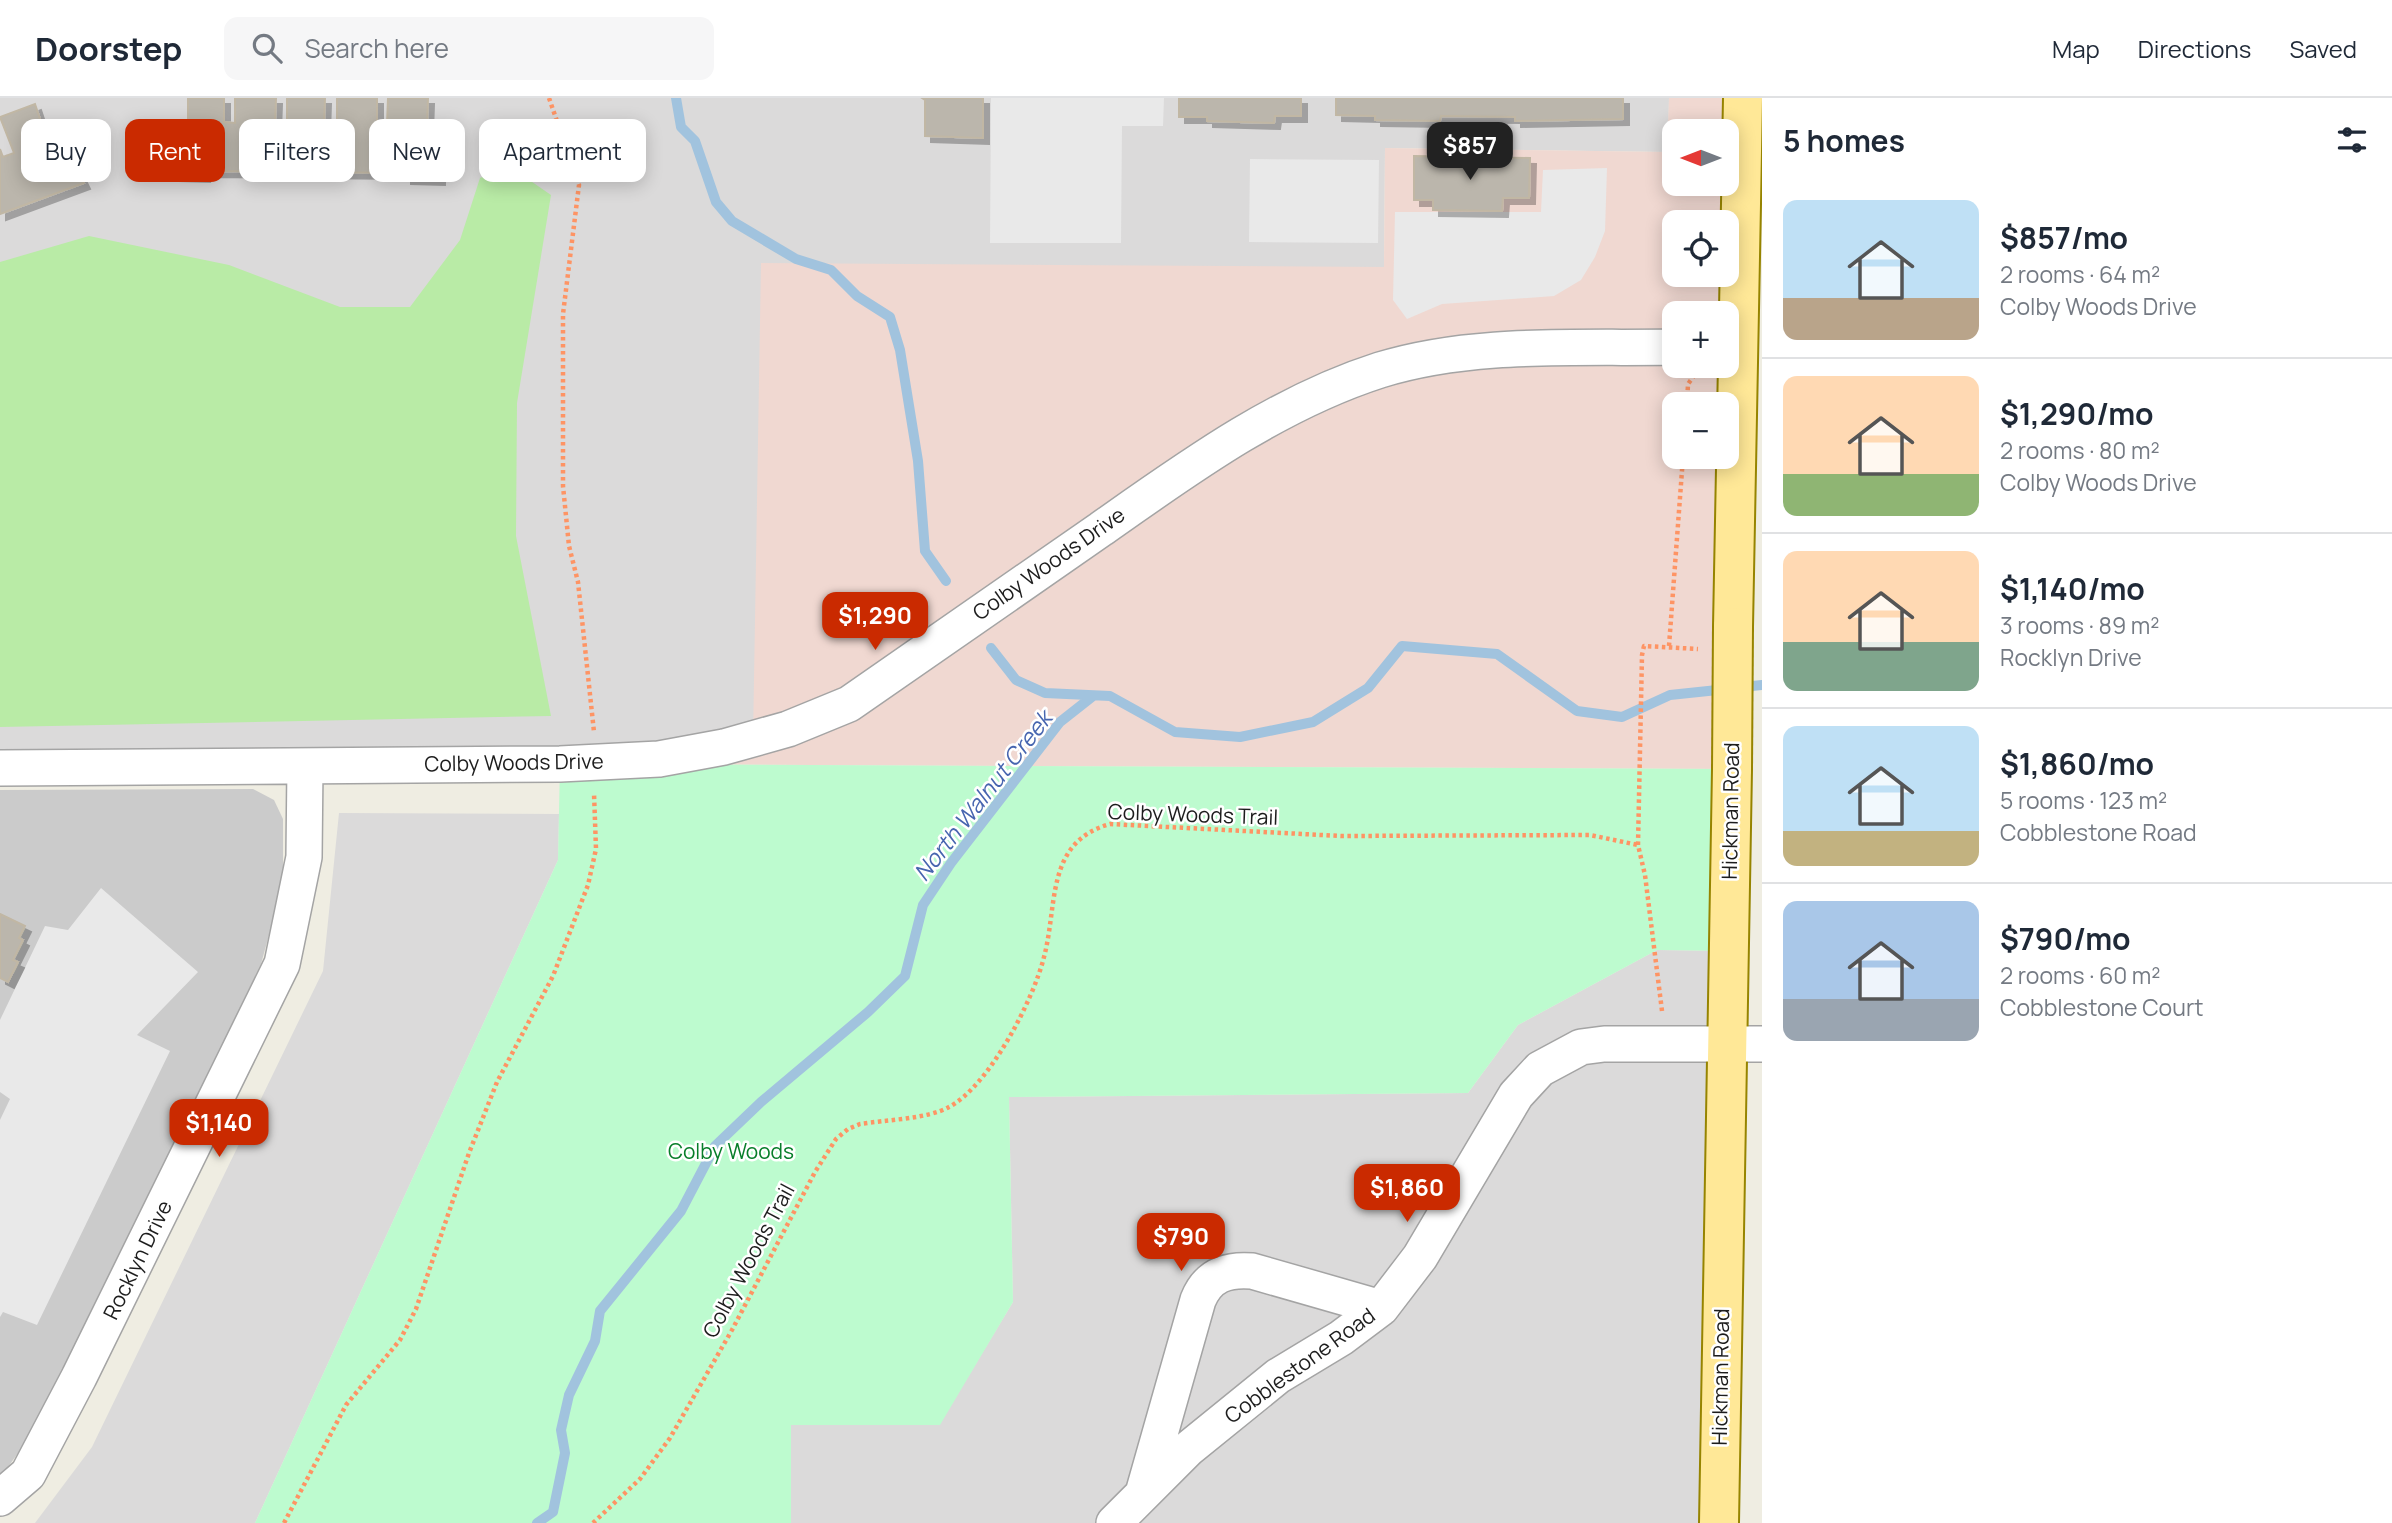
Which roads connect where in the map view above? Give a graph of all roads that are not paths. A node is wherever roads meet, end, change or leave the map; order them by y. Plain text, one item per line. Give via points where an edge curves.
1 (1743, 98) edge
2 (1742, 346) edge
3 (1662, 358) edge
4 (305, 766) junction
5 (0, 768) edge
6 (1744, 1044) edge
7 (1381, 1308) junction
8 (1142, 1495) junction
9 (0, 1498) edge
10 (1114, 1523) edge
11 (1719, 1523) edge

1 - 2 main road, Hickman Road
2 - 6 main road, Hickman Road, bridge via 1732,769
3 - 4 street, Colby Woods Drive via 1524,349 1383,370 1330,388 1281,411 1194,464 849,704 788,729 659,759
4 - 5 street, Colby Woods Drive
4 - 9 street, Rocklyn Drive via 304,857 282,964 28,1474
6 - 7 street, Cobblestone Road via 1604,1044 1581,1047 1540,1069 1516,1095 1420,1257
6 - 11 main road, Hickman Road
7 - 8 street, Cobblestone Road via 1278,1376 1188,1449
7 - 8 street via 1252,1271 1232,1270 1215,1277 1198,1300
8 - 10 street, Cobblestone Road

